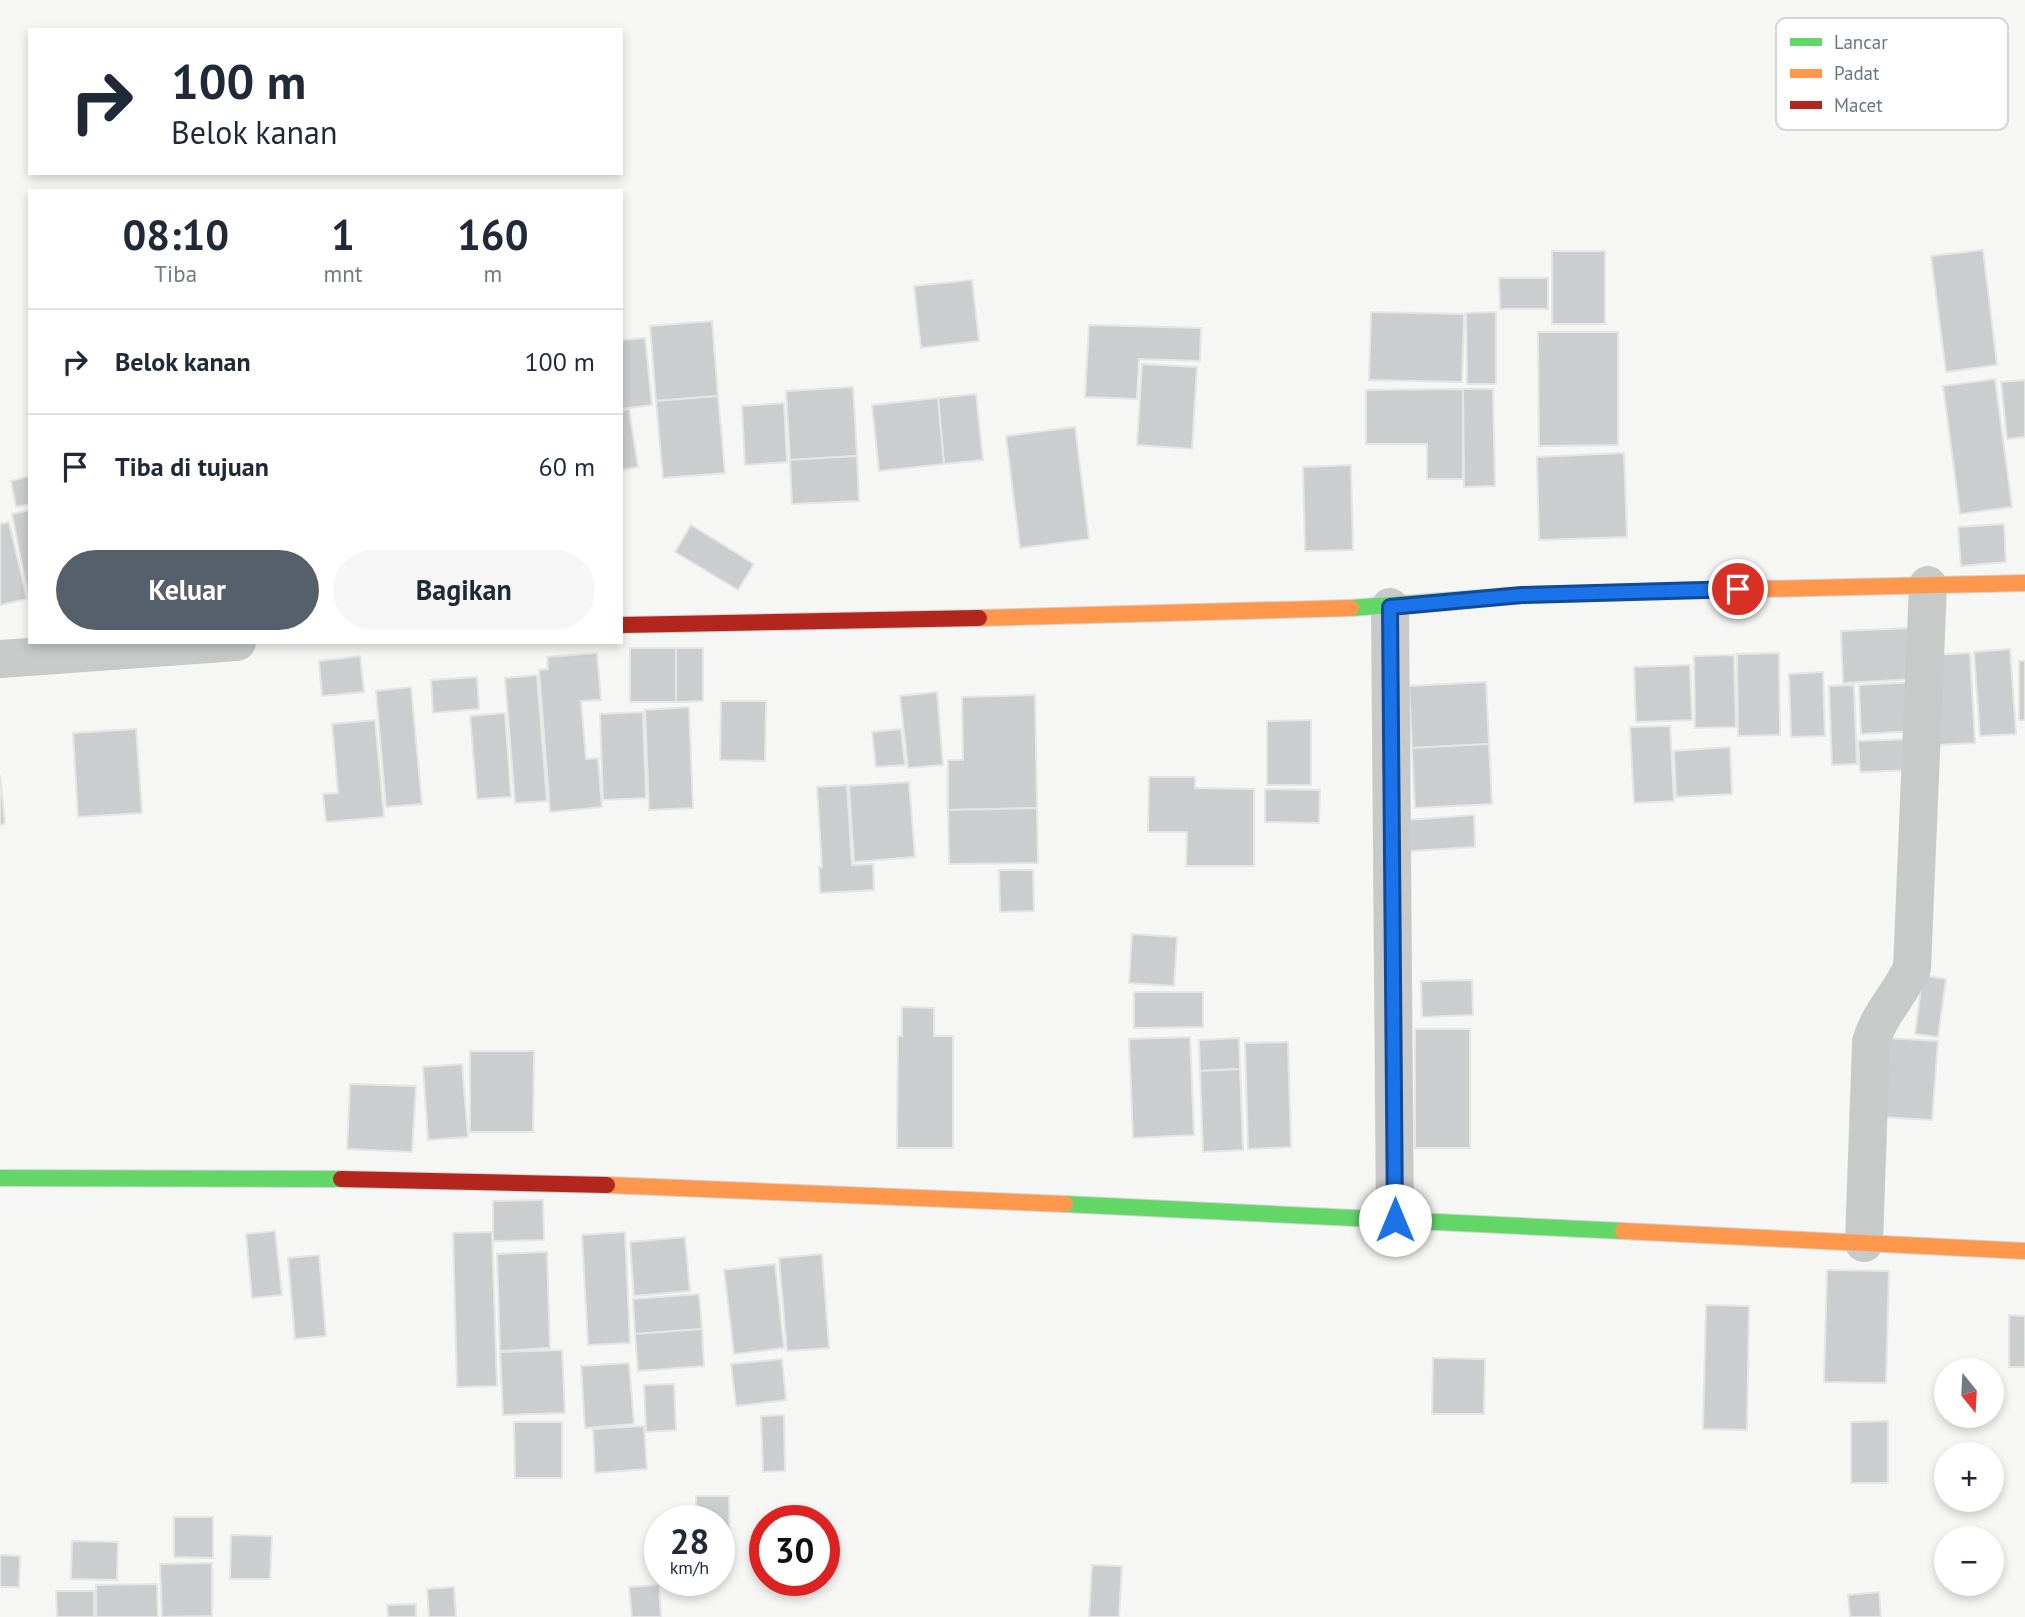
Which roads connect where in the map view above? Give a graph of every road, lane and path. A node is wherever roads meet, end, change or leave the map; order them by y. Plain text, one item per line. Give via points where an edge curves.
1 (2025, 583) edge
2 (1928, 585) junction
3 (1390, 607) junction
4 (623, 625) edge
5 (209, 644) edge
6 (0, 659) edge
7 (0, 1178) edge
8 (1395, 1220) junction
9 (1864, 1243) junction
10 (2025, 1251) edge

1 - 2 street
2 - 3 street via 1522,595
2 - 9 street via 1912,968 1898,997 1877,1021 1871,1042
3 - 4 street
3 - 8 street
5 - 6 street
7 - 8 street via 302,1178 738,1188
8 - 9 street
9 - 10 street

